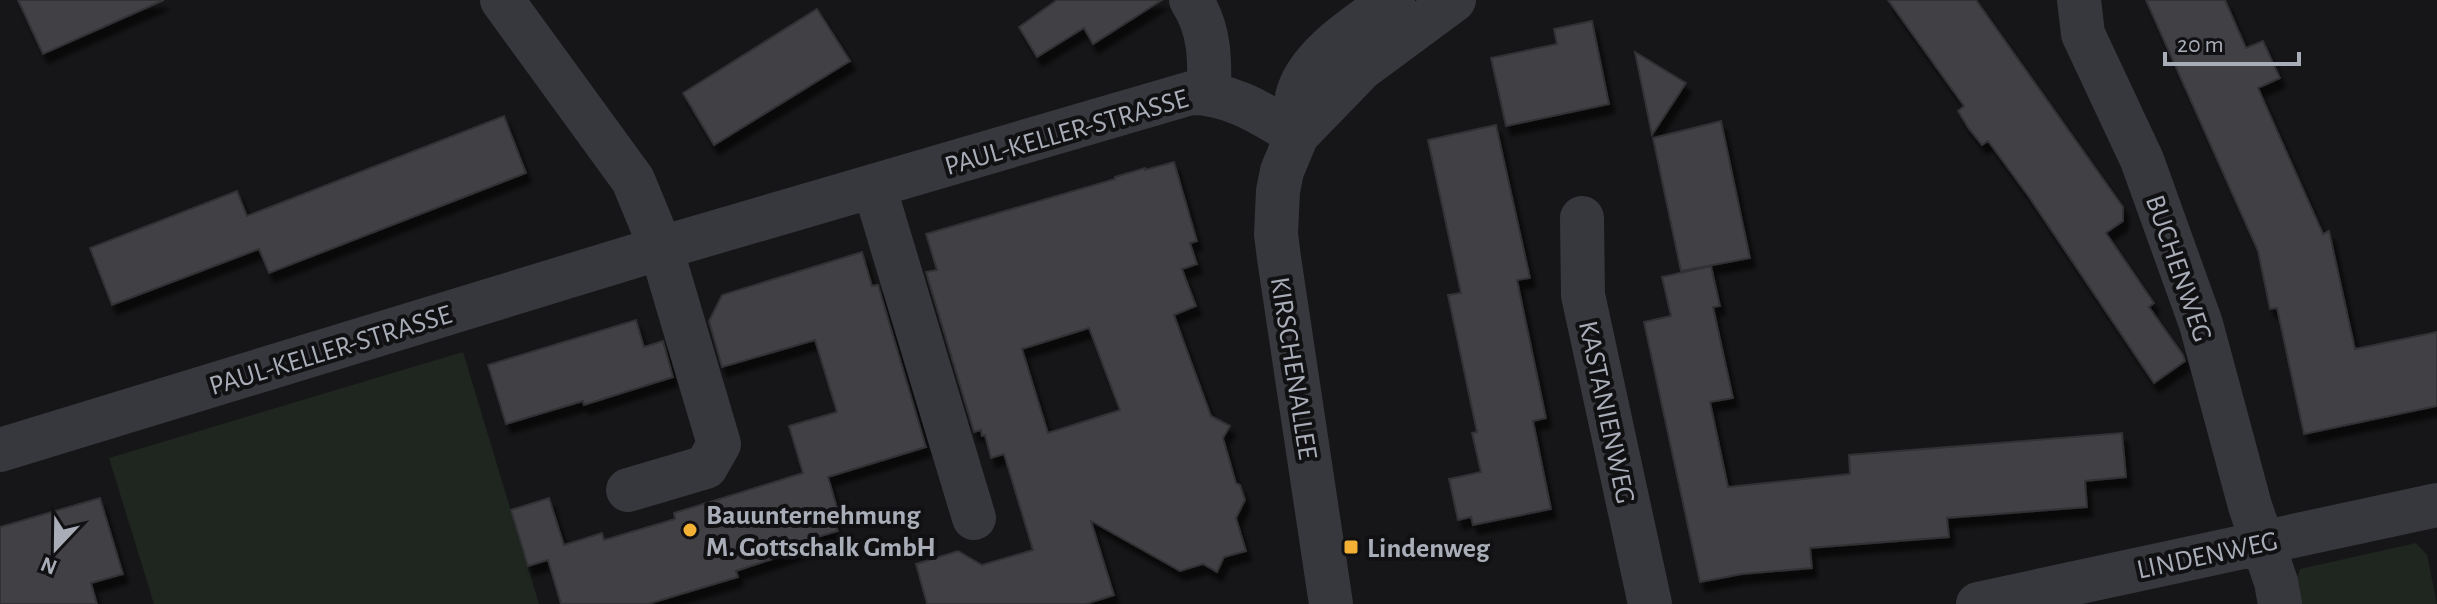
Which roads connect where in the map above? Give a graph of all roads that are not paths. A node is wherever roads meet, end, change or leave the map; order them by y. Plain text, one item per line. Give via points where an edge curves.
1 (502, 0) edge
2 (1191, 0) edge
3 (1393, 0) edge
4 (1454, 0) edge
5 (2079, 0) edge
6 (1209, 93) junction
7 (1297, 135) junction
8 (874, 186) junction
9 (1582, 218) dead end
10 (661, 248) junction
11 (0, 450) edge
12 (628, 490) dead end
13 (2436, 511) edge
14 (974, 518) dead end
15 (2263, 543) junction
16 (1331, 604) edge
17 (1650, 604) edge
18 (1978, 604) edge
19 (2280, 604) edge

1 - 10 street via 633,180
2 - 6 street via 1205,26
3 - 7 street, KIRSCHENALLEE via 1349,31 1306,75 1297,97
4 - 7 street, KIRSCHENALLEE via 1362,68
5 - 15 street, BUCHENWEG via 2083,34 2142,160 2201,324
6 - 7 street, PAUL-KELLER-STRASSE via 1253,108
6 - 8 street, PAUL-KELLER-STRASSE via 1171,98
7 - 16 street, KIRSCHENALLEE via 1282,171 1276,234
8 - 10 street, PAUL-KELLER-STRASSE
8 - 14 street
9 - 17 street, KASTANIENWEG via 1583,295
10 - 11 street, PAUL-KELLER-STRASSE
10 - 12 street via 719,444 706,467
13 - 15 street, LINDENWEG
15 - 18 street, LINDENWEG
15 - 19 street, BUCHENWEG

